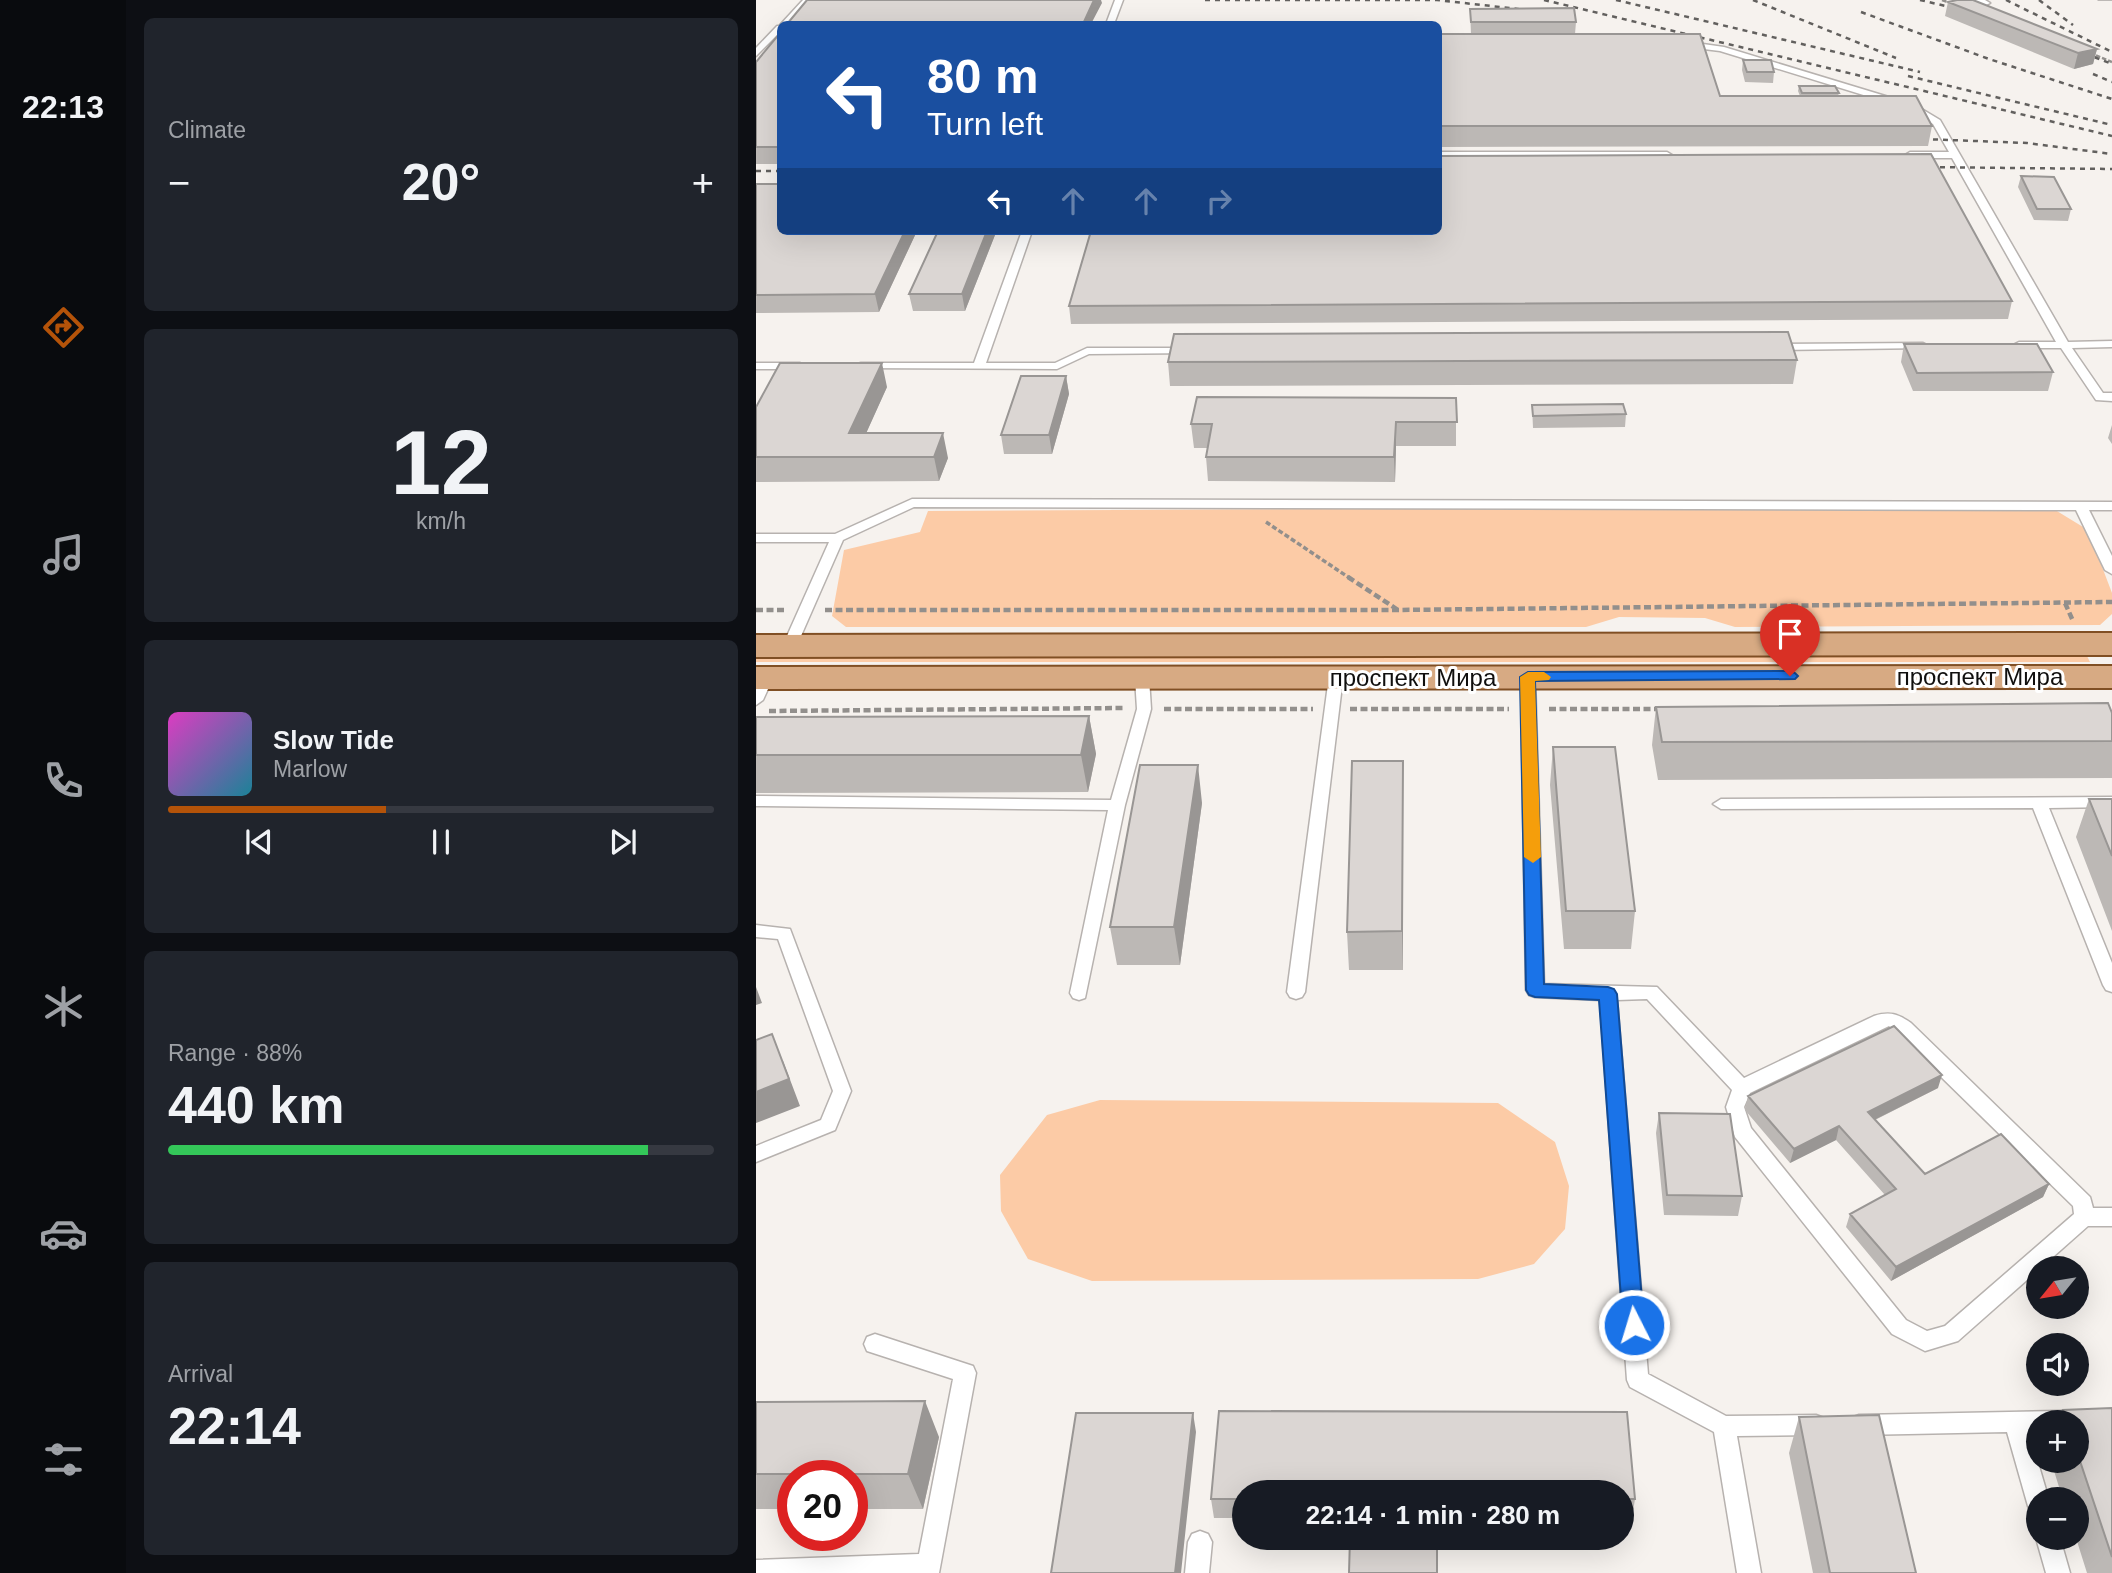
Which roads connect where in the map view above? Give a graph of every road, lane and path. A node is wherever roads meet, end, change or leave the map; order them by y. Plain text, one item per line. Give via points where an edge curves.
1 (807, 0) edge
2 (1119, 0) edge
3 (1942, 0) edge
4 (1955, 5) edge
5 (787, 21) edge
6 (1111, 21) edge
7 (777, 31) edge
8 (1675, 43) edge
9 (756, 53) edge
10 (2090, 53) edge
11 (2112, 62) edge
12 (1442, 155) edge
13 (1676, 155) edge
14 (1899, 155) edge
15 (1955, 155) junction
16 (1026, 235) edge
17 (2112, 344) edge
18 (2064, 345) junction
19 (1939, 346) edge
20 (2009, 346) edge
21 (1757, 347) edge
22 (1199, 351) edge
23 (979, 365) junction
24 (756, 366) edge
25 (812, 366) edge
26 (853, 366) edge
27 (2112, 397) edge
28 (1236, 502) junction
29 (2080, 505) junction
30 (2112, 506) edge
31 (756, 538) edge
32 (836, 538) junction
33 (2112, 570) edge
34 (2112, 602) edge
35 (756, 610) edge
36 (791, 610) dead end
37 (820, 610) dead end
38 (1398, 610) junction
39 (2112, 644) edge
40 (790, 645) junction
41 (2112, 677) edge
42 (760, 683) edge
43 (1334, 698) junction
44 (1529, 698) junction
45 (1143, 699) junction
46 (1664, 709) edge
47 (756, 801) edge
48 (2039, 802) junction
49 (2112, 802) edge
50 (1721, 804) dead end
51 (1117, 805) junction
52 (756, 931) edge
53 (2112, 985) edge
54 (1296, 992) dead end
55 (1079, 993) dead end
56 (1608, 994) junction
57 (1742, 1088) junction
58 (756, 1154) edge
59 (2084, 1217) junction
60 (2112, 1217) edge
61 (875, 1344) dead end
62 (2112, 1420) edge
63 (2015, 1423) junction
64 (1724, 1426) junction
65 (2034, 1487) edge
66 (1200, 1542) dead end
67 (2052, 1550) edge
68 (928, 1569) edge
69 (756, 1572) edge
70 (1197, 1573) edge
71 (1749, 1573) edge
72 (2059, 1573) edge

1 - 5 lane
2 - 6 lane
3 - 4 path
7 - 9 lane
8 - 15 lane via 1721,49 1912,107 1937,122
10 - 11 path
12 - 13 lane
14 - 15 lane
15 - 18 lane
16 - 23 lane
17 - 18 lane
18 - 20 lane
18 - 27 lane via 2100,397
19 - 21 lane
22 - 23 lane via 1087,351 1057,366
23 - 26 lane
24 - 25 lane
28 - 29 lane
28 - 32 lane via 912,503
28 - 38 path
29 - 30 lane
29 - 33 lane
31 - 32 lane
32 - 40 lane
34 - 38 path
35 - 36 path
37 - 38 path
39 - 40 main road, проспект Мира
40 - 42 main road, проспект Мира
41 - 44 main road, проспект Мира
42 - 45 main road, проспект Мира
42 - 45 path
43 - 44 main road, проспект Мира
43 - 44 path
43 - 45 main road, проспект Мира
43 - 45 path
43 - 54 lane
44 - 46 path
44 - 56 lane via 1535,990
45 - 51 lane
47 - 51 lane
48 - 49 lane
48 - 50 lane
48 - 53 lane
51 - 55 lane
52 - 58 lane via 784,933 842,1091 828,1125
56 - 57 lane via 1651,992
56 - 64 lane via 1638,1380
57 - 59 lane via 1892,1019 2083,1203
57 - 59 lane via 1735,1107 1742,1130 1899,1327 1925,1341 1951,1334
59 - 60 lane
61 - 68 lane via 965,1373
62 - 63 lane
63 - 64 lane
63 - 65 lane
64 - 71 lane
66 - 70 lane
67 - 72 lane
68 - 69 lane

